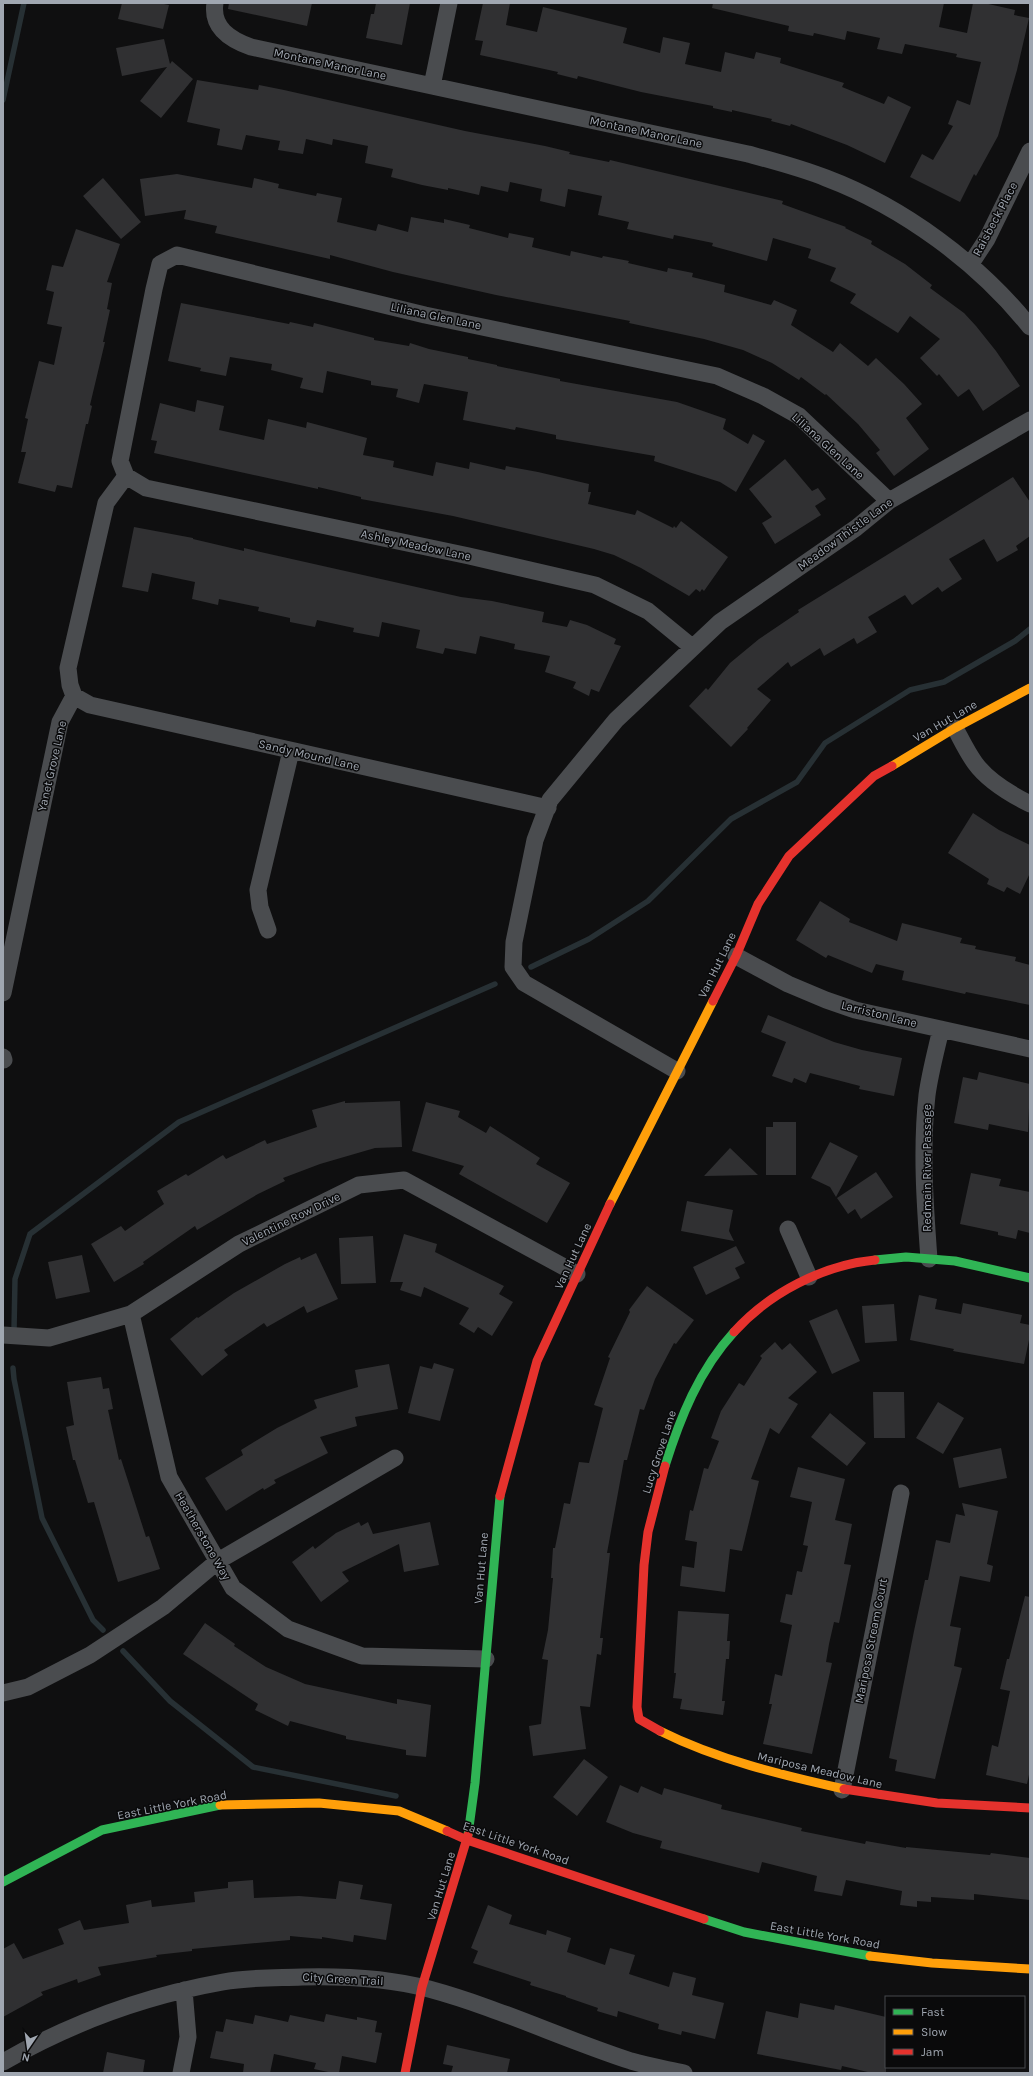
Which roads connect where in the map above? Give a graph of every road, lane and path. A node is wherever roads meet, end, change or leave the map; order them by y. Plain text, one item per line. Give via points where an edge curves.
1 (215, 3) edge
2 (449, 3) edge
3 (432, 86) junction
4 (1030, 151) edge
5 (970, 265) junction
6 (1030, 327) edge
7 (1030, 420) edge
8 (126, 476) junction
9 (890, 501) junction
10 (692, 647) junction
11 (1030, 688) edge
12 (74, 696) junction
13 (955, 728) junction
14 (291, 751) junction
15 (1030, 804) edge
16 (548, 808) junction
17 (268, 930) dead end
18 (736, 956) junction
19 (3, 993) edge
20 (941, 1030) junction
21 (1030, 1049) edge
22 (677, 1071) junction
23 (788, 1229) dead end
24 (929, 1260) junction
25 (577, 1274) junction
26 (810, 1277) junction
27 (1030, 1278) edge
28 (131, 1314) junction
29 (3, 1336) edge
30 (395, 1458) dead end
31 (901, 1493) dead end
32 (218, 1561) junction
33 (486, 1659) junction
34 (3, 1693) edge
35 (639, 1719) joint
36 (842, 1790) junction
37 (1030, 1808) edge
38 (467, 1840) junction
39 (3, 1882) edge
40 (1030, 1968) edge
41 (422, 1988) junction
42 (184, 1990) junction
43 (3, 2062) edge
44 (632, 2067) edge
45 (181, 2073) edge
46 (405, 2073) edge
47 (684, 2073) edge

1 - 3 street, Montane Manor Lane via 216,18 221,28 235,41 252,47
2 - 3 street
3 - 5 street, Montane Manor Lane via 748,154 827,178 908,220
4 - 5 street, Raisbeck Place via 987,239
5 - 6 street, Montane Manor Lane via 1014,307
7 - 9 street, Meadow Thistle Lane
8 - 9 street, Liliana Glen Lane via 120,461 155,283 160,264 177,255 425,315 717,376 763,396 799,416
8 - 10 street, Ashley Meadow Lane via 146,488 595,584 648,611
8 - 12 street via 106,503 68,668
9 - 10 street, Meadow Thistle Lane via 856,528 720,622
10 - 16 street, Meadow Thistle Lane via 616,720 550,800
11 - 13 street, Van Hut Lane
12 - 14 street, Sandy Mound Lane via 90,705
12 - 19 street, Yanet Grove Lane via 60,722
13 - 15 street via 975,763 990,779
13 - 18 street, Van Hut Lane via 874,776 789,856 758,904
14 - 16 street, Sandy Mound Lane
14 - 17 street via 258,890 260,907
16 - 22 street, Meadow Thistle Lane via 536,840 517,926 513,968 524,983
18 - 20 street, Larriston Lane via 788,984 826,1000 855,1010
18 - 22 street, Van Hut Lane
20 - 21 street, Larriston Lane
20 - 24 street, Redmain River Passage via 932,1066 925,1117
22 - 25 street, Van Hut Lane via 616,1190
23 - 26 street
24 - 26 street, Lucy Grove Lane via 906,1258 865,1261
24 - 27 street, Lucy Grove Lane via 955,1262
25 - 28 street, Valentine Row Drive via 404,1180 359,1185 239,1244
25 - 33 street, Van Hut Lane via 537,1361 499,1499
26 - 35 street, Lucy Grove Lane via 767,1303 744,1321 723,1344 697,1385 678,1424 648,1532 642,1597 637,1707
28 - 29 street, Valentine Row Drive via 49,1338
28 - 32 street, Heatherstone Way via 169,1477
30 - 32 street
31 - 36 street, Mariposa Stream Court
32 - 33 street, Heatherstone Way via 233,1588 288,1629 362,1656
32 - 34 street via 163,1607 90,1655 28,1687
33 - 38 street, Van Hut Lane via 476,1783
35 - 36 street, Mariposa Meadow Lane via 661,1733 747,1766
36 - 37 street, Mariposa Meadow Lane via 939,1803
38 - 39 street, East Little York Road via 400,1811 319,1803 219,1805 102,1830
38 - 40 street, East Little York Road via 744,1932 856,1954 932,1963
38 - 41 street, Van Hut Lane
41 - 42 street, City Green Trail via 396,1982 330,1976 225,1982
41 - 44 street, City Green Trail via 520,2019
41 - 46 street, Van Hut Lane
42 - 43 street, City Green Trail via 130,2004 89,2019
42 - 45 street via 188,2037
44 - 47 street, City Green Trail

